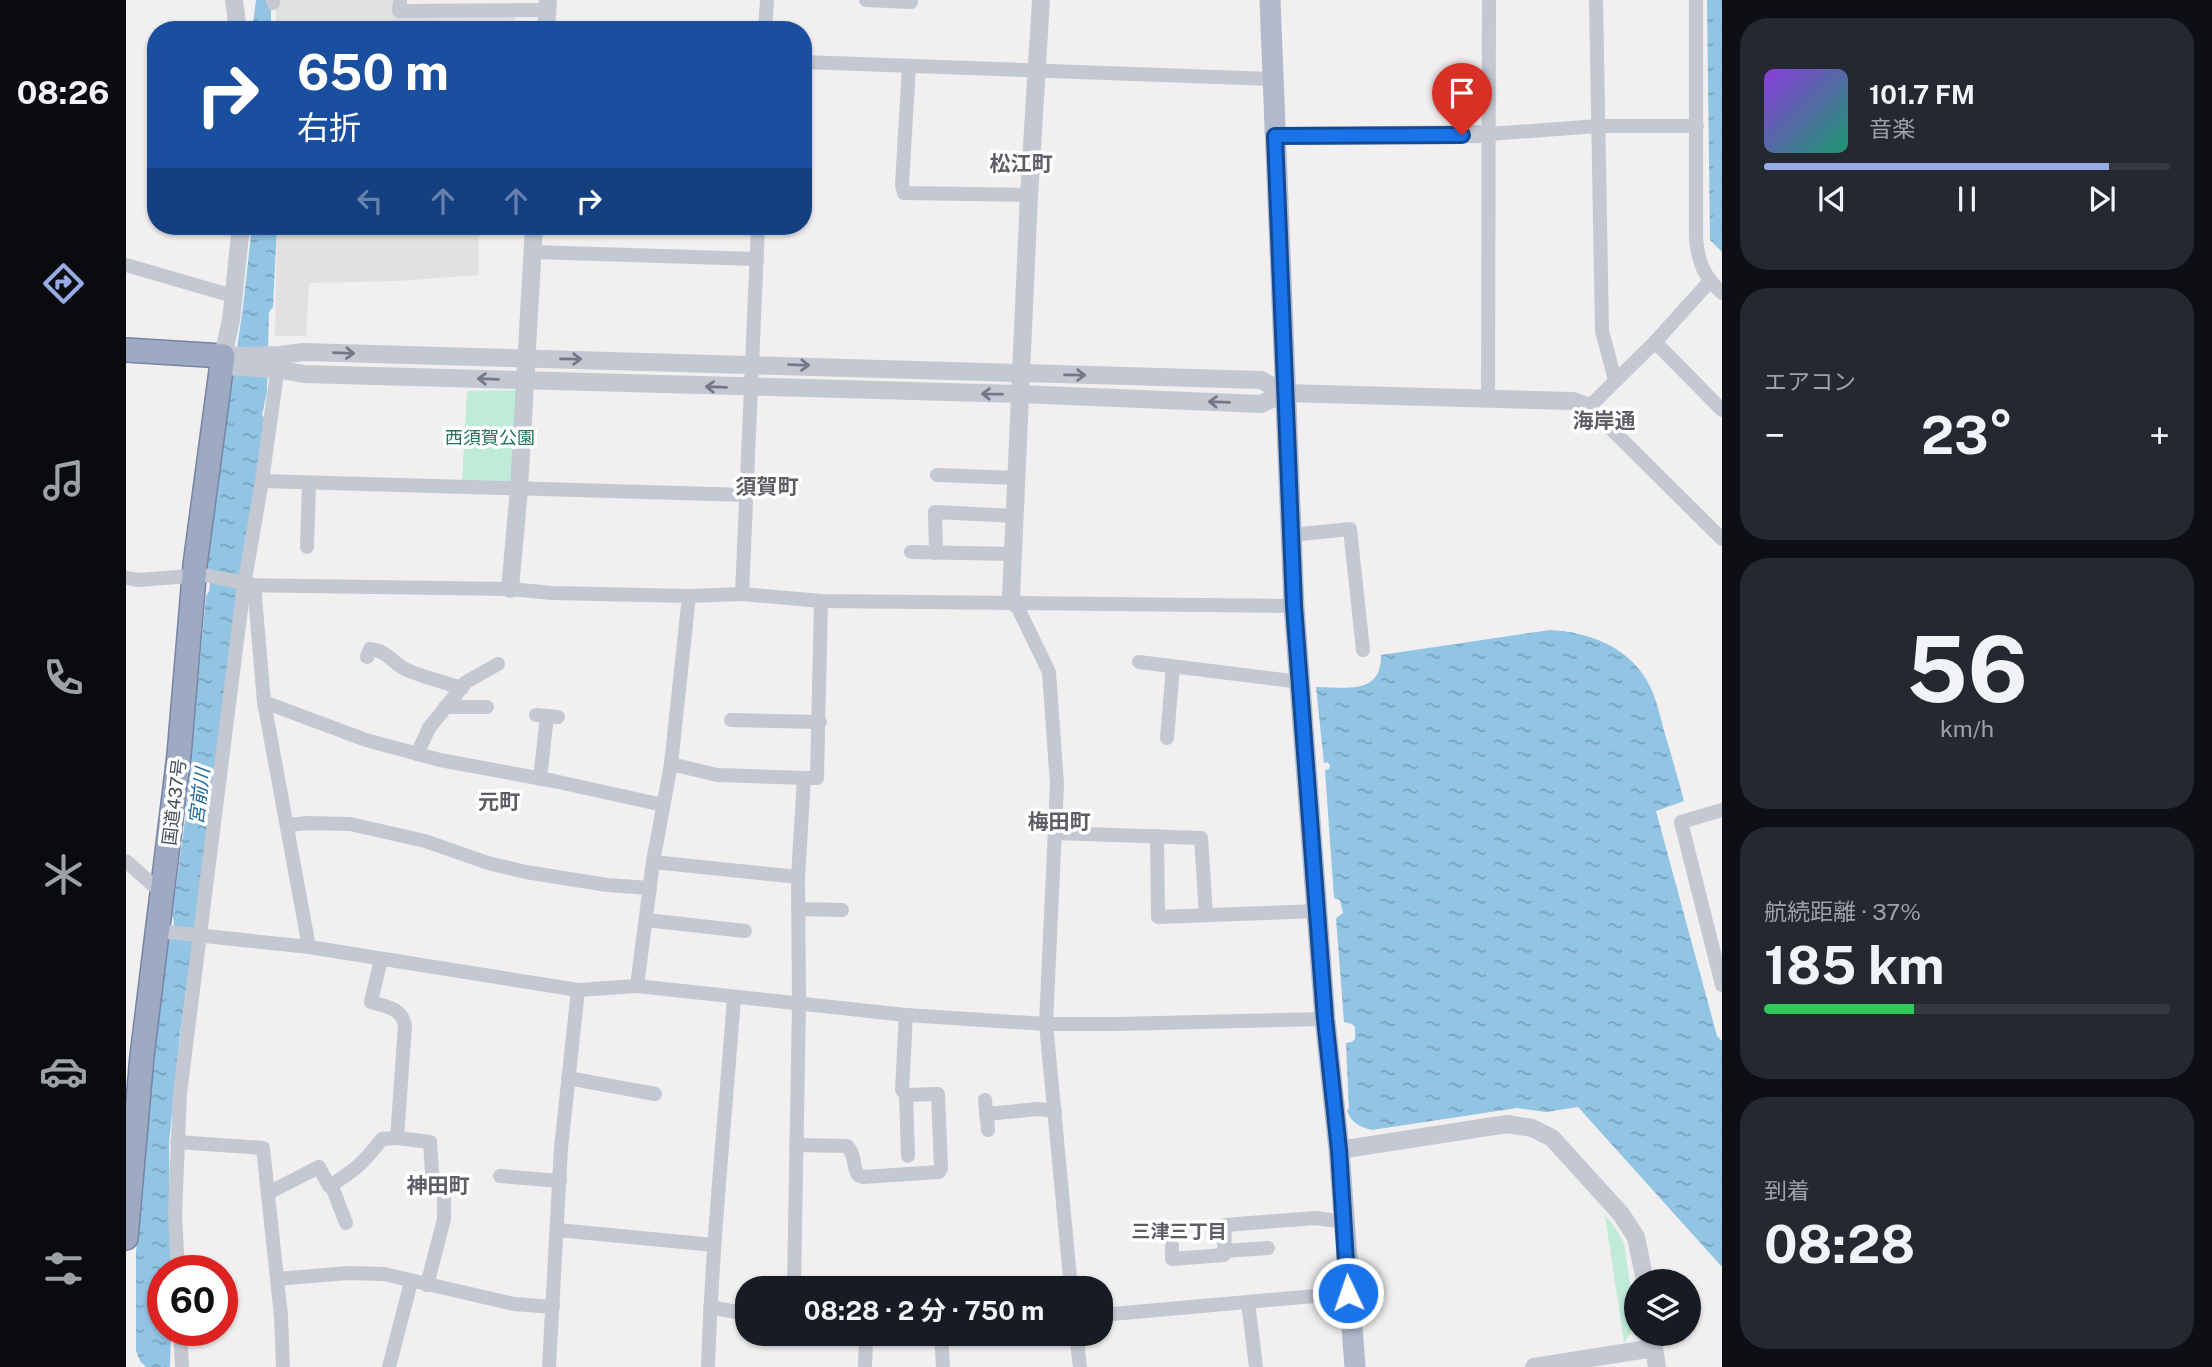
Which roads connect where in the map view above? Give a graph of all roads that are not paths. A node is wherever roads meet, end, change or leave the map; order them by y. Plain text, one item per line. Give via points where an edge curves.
1 (234, 0) edge
2 (400, 0) edge
3 (767, 0) edge
4 (866, 0) edge
5 (912, 0) edge
6 (1041, 0) edge
7 (1270, 0) edge
8 (1489, 0) edge
9 (1595, 0) edge
10 (1696, 0) edge
11 (547, 5) edge
12 (237, 21) edge
13 (766, 21) edge
14 (812, 62) edge
15 (909, 66) junction
16 (1036, 71) junction
17 (1272, 79) junction
18 (1598, 126) junction
19 (1697, 126) junction
20 (1489, 134) junction
21 (1275, 136) junction
22 (1029, 195) junction
23 (241, 235) edge
24 (534, 235) edge
25 (758, 235) edge
26 (533, 253) junction
27 (757, 259) junction
28 (126, 265) edge
29 (1710, 281) junction
30 (1722, 293) edge
31 (233, 296) junction
32 (1655, 342) junction
33 (126, 350) edge
34 (527, 358) junction
35 (126, 361) edge
36 (226, 361) junction
37 (276, 362) junction
38 (753, 363) junction
39 (1021, 374) junction
40 (525, 380) junction
41 (1615, 380) junction
42 (752, 388) junction
43 (1285, 393) junction
44 (1020, 394) junction
45 (1488, 398) junction
46 (1589, 407) junction
47 (1722, 410) edge
48 (937, 475) dead end
49 (1016, 478) junction
50 (262, 481) junction
51 (309, 483) junction
52 (519, 489) junction
53 (747, 495) junction
54 (1015, 516) junction
55 (1291, 536) junction
56 (1722, 539) edge
57 (307, 548) dead end
58 (911, 552) dead end
59 (936, 553) junction
60 (1013, 554) junction
61 (199, 576) junction
62 (126, 578) edge
63 (244, 584) junction
64 (510, 589) junction
65 (742, 594) junction
66 (689, 596) junction
67 (821, 601) junction
68 (1016, 604) junction
69 (1294, 606) junction
70 (1363, 650) dead end
71 (367, 657) dead end
72 (1139, 662) dead end
73 (498, 664) dead end
74 (1173, 667) junction
75 (1300, 682) junction
76 (461, 688) junction
77 (264, 702) junction
78 (445, 707) junction
79 (487, 707) dead end
80 (547, 716) dead end
81 (731, 720) dead end
82 (820, 722) junction
83 (1167, 738) dead end
84 (417, 754) junction
85 (671, 764) junction
86 (804, 778) junction
87 (540, 779) junction
88 (663, 805) junction
89 (1722, 810) edge
90 (288, 825) junction
91 (1055, 833) junction
92 (1157, 836) junction
93 (126, 861) edge
94 (653, 862) junction
95 (798, 877) junction
96 (650, 888) junction
97 (163, 894) junction
98 (798, 909) junction
99 (842, 909) dead end
100 (1318, 911) junction
101 (1206, 915) junction
102 (646, 920) junction
103 (162, 931) junction
104 (745, 931) dead end
105 (198, 935) junction
106 (309, 947) junction
107 (381, 959) junction
108 (1722, 985) edge
109 (637, 986) junction
110 (578, 990) junction
111 (734, 997) junction
112 (799, 1003) junction
113 (906, 1015) junction
114 (1325, 1019) junction
115 (1046, 1024) junction
116 (134, 1056) edge
117 (568, 1078) junction
118 (655, 1094) dead end
119 (906, 1096) junction
120 (1055, 1111) junction
121 (988, 1130) dead end
122 (397, 1138) junction
123 (177, 1142) junction
124 (796, 1145) junction
125 (1339, 1150) junction
126 (908, 1156) dead end
127 (500, 1176) dead end
128 (560, 1181) junction
129 (331, 1184) junction
130 (268, 1193) junction
131 (126, 1210) edge
132 (1344, 1222) junction
133 (346, 1223) dead end
134 (558, 1230) junction
135 (126, 1238) edge
136 (713, 1245) junction
137 (1171, 1246) dead end
138 (1268, 1248) dead end
139 (1224, 1251) junction
140 (177, 1255) edge
141 (1643, 1269) edge
142 (794, 1276) edge
143 (1070, 1276) edge
144 (277, 1279) junction
145 (411, 1282) junction
146 (427, 1285) junction
147 (1348, 1293) junction
148 (1248, 1302) junction
149 (553, 1307) junction
150 (710, 1307) junction
151 (735, 1312) edge
152 (1113, 1314) edge
153 (181, 1346) edge
154 (860, 1346) edge
155 (942, 1346) edge
156 (1077, 1346) edge
157 (1630, 1346) edge
158 (1654, 1346) edge
159 (182, 1367) edge
160 (283, 1367) edge
161 (389, 1367) edge
162 (549, 1367) edge
163 (708, 1367) edge
164 (865, 1367) edge
165 (943, 1367) edge
166 (1080, 1367) edge
167 (1256, 1367) edge
168 (1354, 1367) edge
169 (1534, 1367) edge
170 (1657, 1367) edge

1 - 12 street
2 - 11 street via 398,11
3 - 13 street
4 - 5 street
6 - 16 street
7 - 17 main road
8 - 20 street
9 - 18 street
10 - 19 street
14 - 15 street
15 - 16 street
15 - 22 street via 904,193
16 - 17 street
16 - 22 street
17 - 21 main road
18 - 19 street
18 - 20 street
18 - 41 street via 1602,331
19 - 29 street via 1696,239 1698,260
20 - 21 street
20 - 45 street
21 - 43 main road
22 - 39 street
23 - 31 street
24 - 26 street
25 - 27 street
26 - 27 street
26 - 34 street
27 - 38 street
28 - 31 street
29 - 30 street
29 - 32 street
31 - 36 street
32 - 41 street
32 - 47 street
33 - 36 highway
37 -> 34 street via 303,352
34 -> 38 street
34 - 40 street
35 - 36 highway
36 - 37 street
36 - 61 highway, 国道437号
40 -> 37 street via 304,374
37 - 50 street
38 -> 39 street
38 - 42 street
39 -> 43 street via 1261,380
39 - 44 street
42 -> 40 street
40 - 52 street
41 - 46 street
44 -> 42 street
42 - 53 street
43 -> 44 street via 1261,404
43 - 45 street
43 - 55 main road
44 - 49 street
45 - 46 street via 1573,401
46 - 56 street
48 - 49 street
49 - 54 street
50 - 51 street
50 - 63 street
51 - 52 street
51 - 57 street
52 - 53 street
52 - 64 street
53 - 65 street
54 - 59 street via 935,512
54 - 60 street
55 - 69 main road
55 - 70 street via 1350,529
58 - 59 street
59 - 60 street
60 - 68 street via 1011,597
61 - 62 street
61 - 63 street
61 - 97 highway, 国道437号
63 - 64 street
63 - 77 street
63 - 105 street
64 - 66 street
65 - 66 street
65 - 67 street
66 - 85 street
67 - 68 street
67 - 82 street
68 - 69 street
68 - 91 street via 1049,672 1057,784
69 - 75 main road
71 - 76 street via 370,649 377,650 403,668
72 - 74 street
73 - 76 street
74 - 75 street
74 - 83 street
75 - 100 main road
76 - 78 street
77 - 84 street
77 - 90 street
78 - 79 street
78 - 84 street
80 - 87 street
81 - 82 street via 769,712
82 - 86 street via 817,778
84 - 87 street
85 - 86 street via 717,775
85 - 88 street
86 - 95 street
87 - 88 street
88 - 94 street
89 - 108 street via 1681,822
90 - 96 street via 350,824 526,872
90 - 106 street
91 - 92 street
91 - 115 street
92 - 101 street via 1201,838
92 - 101 street via 1158,917
93 - 97 street
94 - 95 street
94 - 96 street
95 - 98 street
96 - 102 street
97 - 103 highway, 国道437号
98 - 99 street
98 - 112 street
100 - 101 street
100 - 114 main road
102 - 104 street
102 - 109 street
103 - 105 street
103 - 116 highway, 国道437号
105 - 106 street
105 - 123 street
106 - 107 street
107 - 110 street
107 - 122 street via 371,1003 399,1012 405,1026
109 - 110 street
109 - 111 street
110 - 117 street
111 - 112 street
111 - 136 street
112 - 113 street
112 - 124 street
113 - 115 street
113 - 119 street via 902,1090
114 - 115 street
114 - 125 main road
115 - 120 street
116 - 131 highway, 国道437号
117 - 118 street
117 - 128 street
119 - 124 street via 938,1094 939,1172 863,1177 855,1169 848,1146
119 - 126 street
120 - 121 street via 986,1107
120 - 143 street
122 - 129 street via 382,1139 352,1173
122 - 146 street via 430,1142 433,1187 444,1188 444,1219
123 - 130 street via 262,1148
123 - 140 street
124 - 142 street
125 - 132 main road
125 - 141 street via 1507,1124 1532,1128 1552,1138 1621,1214 1636,1237
127 - 128 street
128 - 134 street
129 - 130 street via 319,1167
129 - 133 street
130 - 144 street
131 - 135 highway, 国道437号
132 - 139 street via 1316,1218 1226,1225
132 - 147 main road
134 - 136 street
134 - 149 street
136 - 150 street
137 - 139 street via 1172,1259 1224,1255
138 - 139 street
144 - 145 street via 359,1273
144 - 160 street
145 - 146 street
145 - 161 street
146 - 149 street via 514,1304
147 - 148 street
147 - 168 main road
148 - 152 street
148 - 167 street
149 - 162 street
150 - 151 street
150 - 163 street
153 - 159 street
154 - 164 street
155 - 165 street
156 - 166 street
157 - 169 street
158 - 170 street

